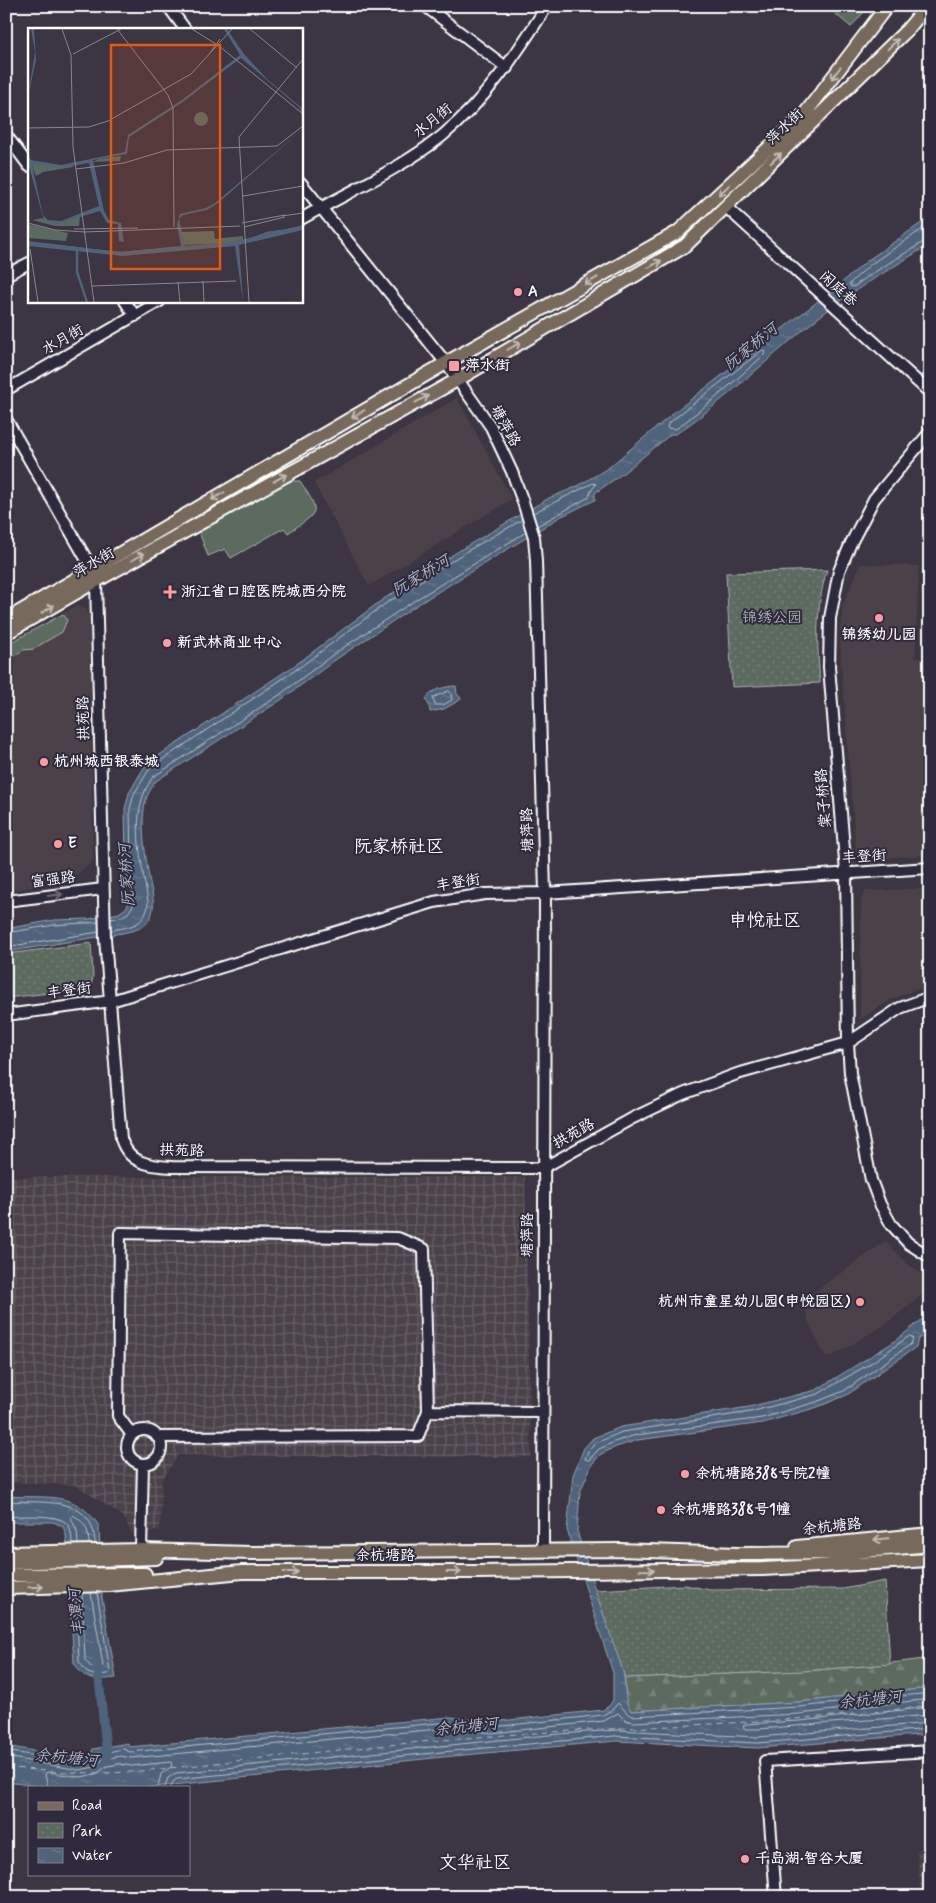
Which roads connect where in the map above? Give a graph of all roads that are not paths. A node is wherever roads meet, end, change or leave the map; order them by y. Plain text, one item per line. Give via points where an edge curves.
1 (168, 6) edge
2 (425, 6) edge
3 (547, 6) edge
4 (887, 6) edge
5 (926, 8) edge
6 (184, 28) edge
7 (507, 68) junction
8 (6, 134) edge
9 (28, 165) edge
10 (302, 184) edge
11 (726, 207) junction
12 (320, 208) junction
13 (302, 218) edge
14 (28, 264) edge
15 (6, 275) edge
16 (126, 302) edge
17 (158, 302) edge
18 (135, 316) junction
19 (446, 363) junction
20 (457, 380) junction
21 (6, 390) edge
22 (930, 393) edge
23 (6, 419) edge
24 (930, 432) edge
25 (94, 575) junction
26 (6, 620) edge
27 (6, 634) edge
28 (930, 868) edge
29 (846, 873) junction
30 (103, 889) junction
31 (545, 893) junction
32 (6, 901) edge
33 (930, 997) edge
34 (111, 1001) junction
35 (6, 1015) edge
36 (848, 1043) junction
37 (543, 1168) junction
38 (930, 1257) edge
39 (428, 1410) junction
40 (543, 1412) junction
41 (132, 1434) junction
42 (157, 1437) junction
43 (143, 1464) junction
44 (930, 1534) edge
45 (930, 1545) edge
46 (141, 1550) junction
47 (543, 1550) junction
48 (6, 1553) edge
49 (251, 1553) junction
50 (738, 1554) junction
51 (109, 1556) junction
52 (930, 1560) edge
53 (6, 1563) edge
54 (62, 1568) junction
55 (930, 1568) edge
56 (763, 1569) junction
57 (6, 1575) edge
58 (6, 1588) edge
59 (930, 1751) edge
60 (776, 1897) edge

1 - 6 street
2 - 7 street
3 - 7 street, 水月街
4 -> 19 main road, 萍水街 via 804,115 678,232
11 -> 5 main road, 萍水街
7 - 12 street, 水月街 via 465,115 441,136 402,164
8 - 9 street
10 - 12 street, 塘萍路
20 -> 11 main road, 萍水街 via 685,246
11 - 22 street, 闲庭巷
12 - 13 street, 水月街
12 - 19 street, 塘萍路
14 - 15 street
16 - 18 street
17 - 18 street, 水月街
18 - 21 street, 水月街
19 - 20 street, 塘萍路
19 -> 25 main road, 萍水街
25 -> 20 main road, 萍水街
20 - 31 street, 塘萍路 via 491,428 512,472 534,537
23 - 25 street, 拱苑路
24 - 29 street, 棠子桥路 via 874,499 855,534 839,571 830,618 828,667
25 - 26 main road, 萍水街
27 -> 25 main road, 萍水街
25 - 30 street, 拱苑路
28 - 29 street, 丰登街
29 - 31 street, 丰登街
29 - 36 street, 棠子桥路
32 -> 30 street, 富强路
30 - 34 street, 拱苑路
31 - 34 street, 丰登街 via 485,894 434,902
31 - 37 street, 塘萍路
33 - 36 street, 拱苑路 via 900,1008
34 - 35 street, 丰登街
34 - 37 street, 拱苑路 via 121,1139 124,1149 146,1164 172,1167
36 - 37 street, 拱苑路 via 737,1074 683,1094
36 - 38 street, 棠子桥路 via 850,1073 871,1180 880,1204 891,1224 908,1243
37 - 40 street, 塘萍路
39 - 40 street
39 - 41 street via 424,1249 398,1238 120,1233 118,1416
39 - 42 street via 418,1436
40 - 47 street, 塘萍路
41 - 42 street via 142,1430
41 - 43 street via 127,1450 132,1460
42 - 43 street via 160,1452 153,1461
43 - 46 street
44 -> 50 main road, 余杭塘路
45 - 50 main road, 余杭塘路 via 844,1553
46 - 49 main road, 余杭塘路
46 - 51 main road, 余杭塘路
47 - 49 main road, 余杭塘路
47 - 50 main road, 余杭塘路
48 - 54 main road, 余杭塘路
49 - 51 main road
51 - 54 main road, 余杭塘路
52 - 56 main road, 余杭塘路
53 - 54 main road
54 -> 56 main road, 余杭塘路 via 109,1580 242,1572
54 - 57 main road
58 -> 54 main road, 余杭塘路
55 - 56 main road, 余杭塘路 via 819,1575
59 - 60 street via 765,1761

